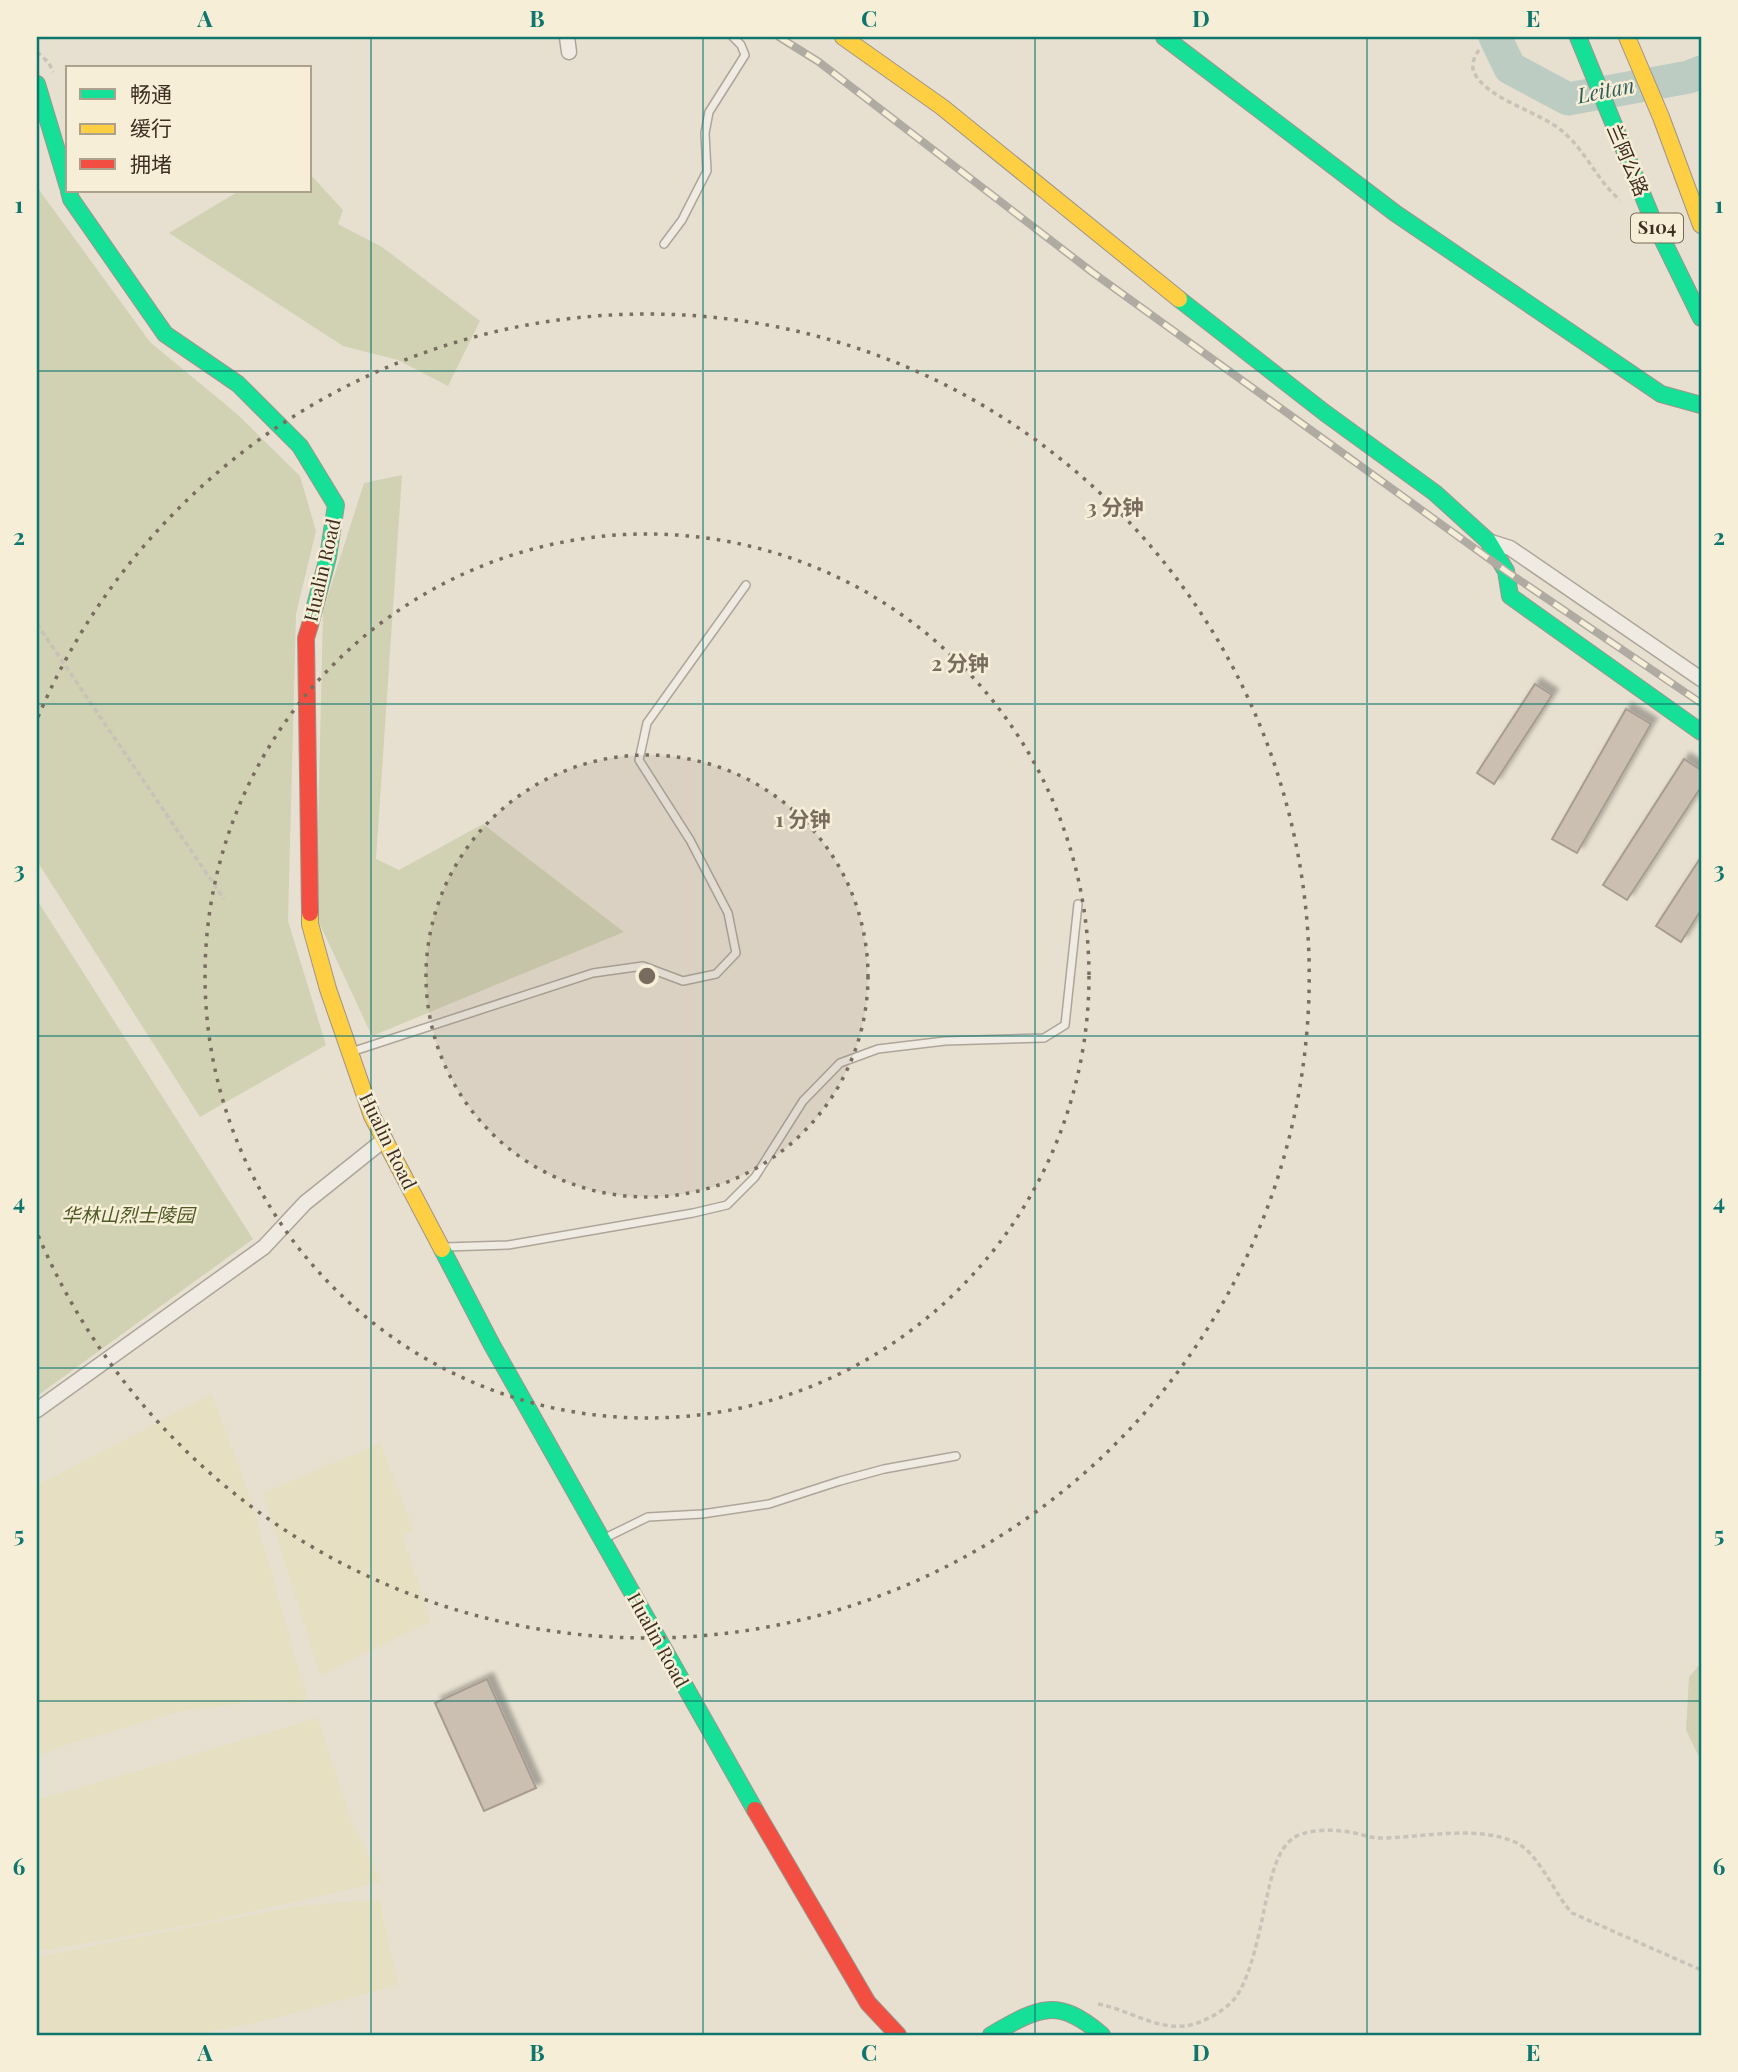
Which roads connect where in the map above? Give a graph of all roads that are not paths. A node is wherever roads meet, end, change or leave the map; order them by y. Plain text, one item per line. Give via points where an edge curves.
1 (567, 37) edge
2 (733, 37) edge
3 (843, 37) edge
4 (1164, 37) edge
5 (1578, 37) edge
6 (1627, 37) edge
7 (569, 52) dead end
8 (37, 84) edge
9 (66, 174) edge
10 (70, 192) edge
11 (1701, 225) edge
12 (664, 244) dead end
13 (1701, 318) edge
14 (1701, 405) edge
15 (1488, 541) junction
16 (746, 585) dead end
17 (1701, 679) edge
18 (1701, 732) edge
19 (1078, 904) dead end
20 (350, 1052) junction
21 (385, 1139) junction
22 (441, 1247) junction
23 (37, 1410) edge
24 (956, 1456) dead end
25 (601, 1539) junction
26 (898, 2035) edge
27 (991, 2035) edge
28 (1101, 2035) edge

1 - 7 street
2 - 12 lane via 745,55 709,112 706,171 682,220
3 - 15 main road via 942,107 1325,413 1435,493
4 - 14 main road via 1429,237 1661,394
5 - 13 main road, 兰阿公路 / S104 via 1652,218
6 - 11 main road, S104
8 - 9 main road, Hualin Road
10 - 20 main road, Hualin Road via 165,334 238,384 300,446 336,505 306,638 310,924
15 - 17 street via 1510,548
15 - 18 main road via 1506,571 1510,596
16 - 20 lane via 647,723 639,760 729,913 737,953 716,974 683,981 643,965 593,973
19 - 22 lane via 1065,1025 1044,1038 945,1041 878,1049 840,1063 803,1101 754,1178 727,1205 508,1245
20 - 21 main road, Hualin Road
21 - 22 main road, Hualin Road
21 - 23 street via 305,1203 264,1247
22 - 25 main road, Hualin Road
24 - 25 lane via 862,1475 769,1504 648,1517
25 - 26 main road, Hualin Road via 868,2003
27 - 28 main road via 1033,2011 1070,2011

